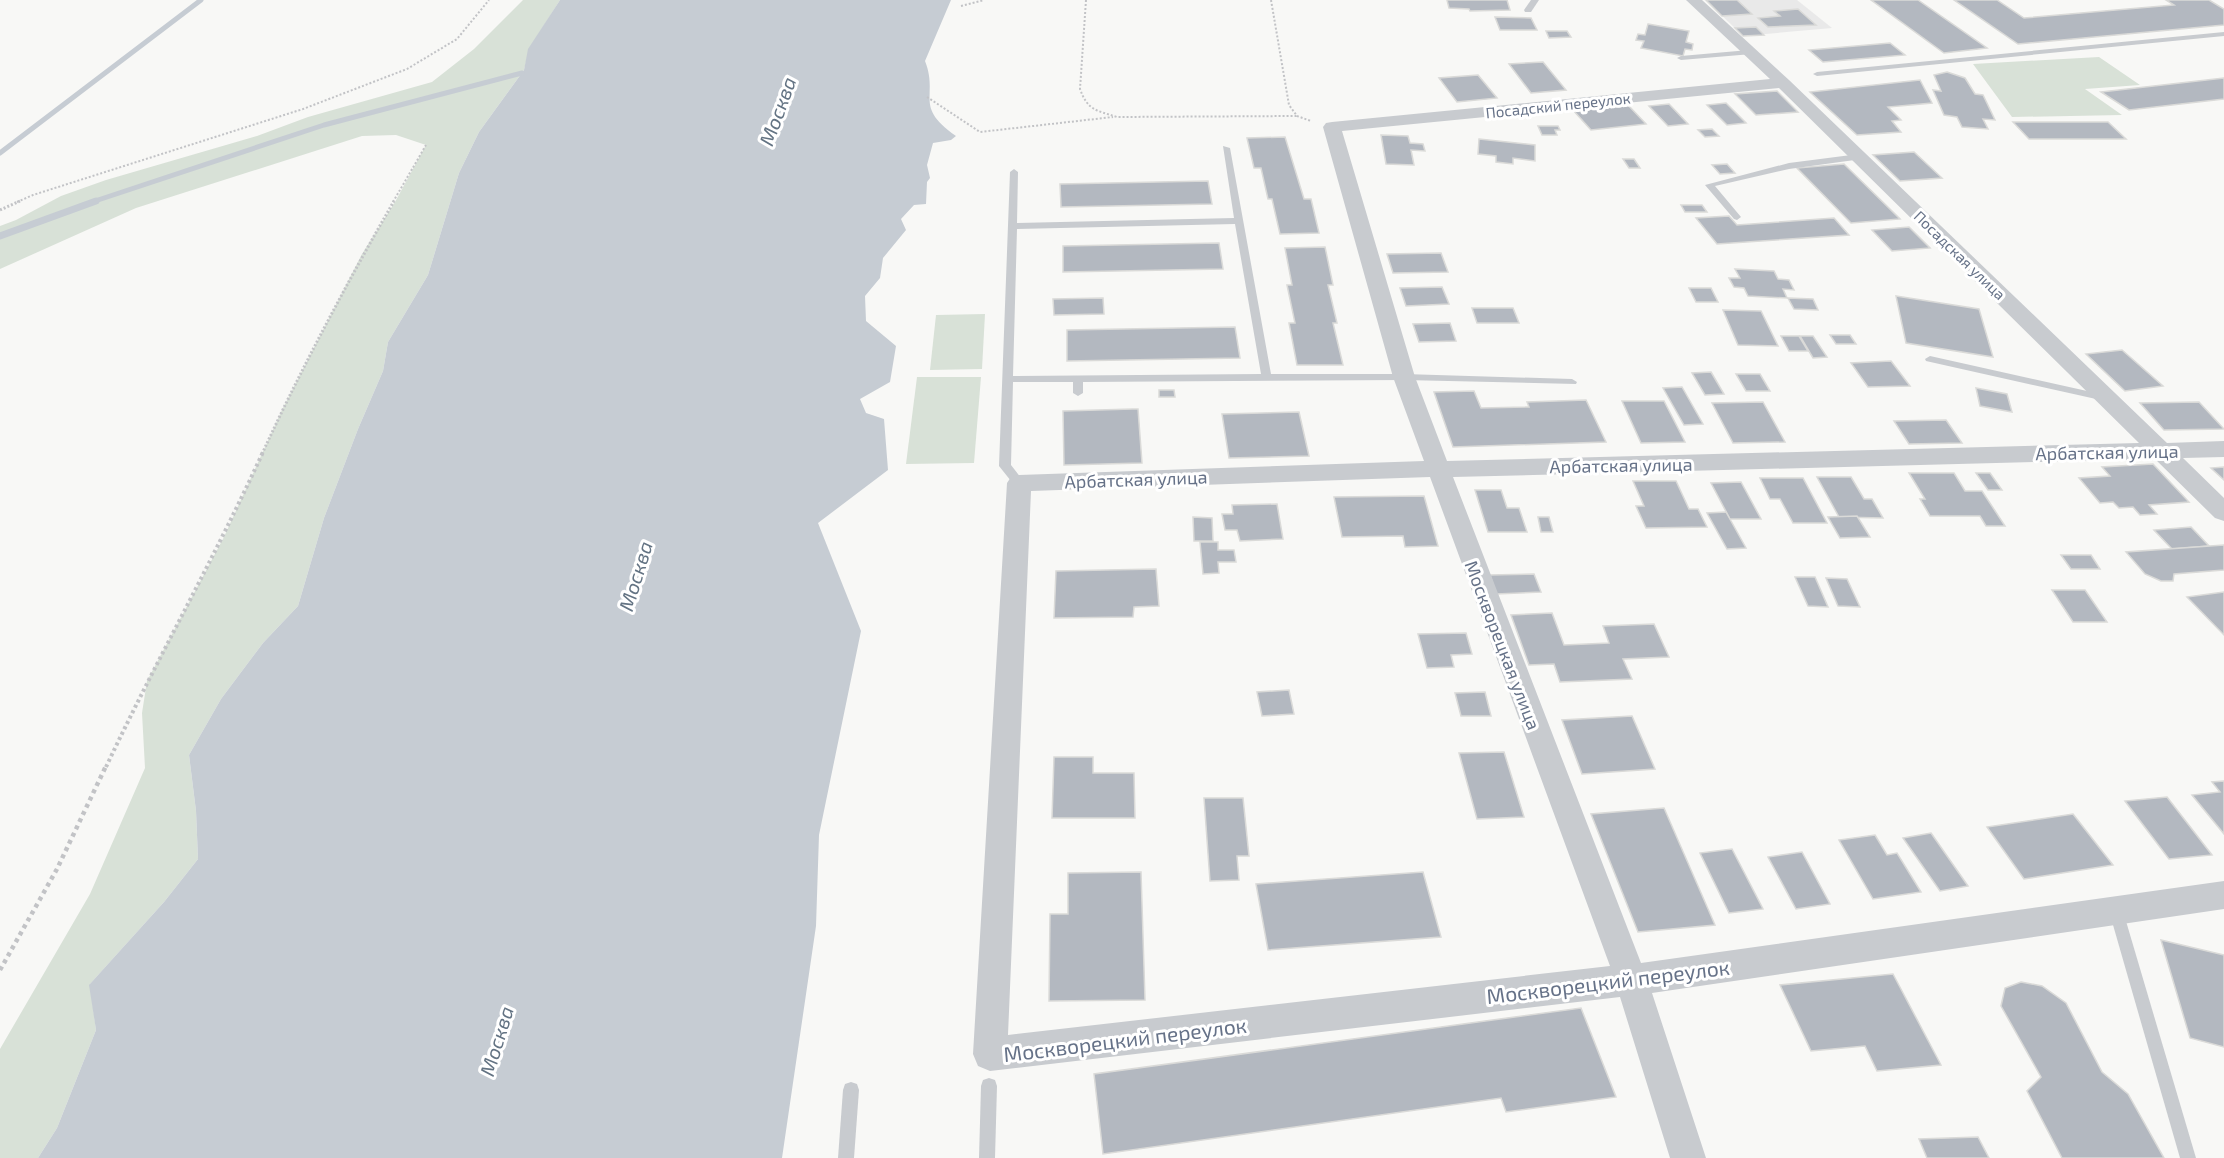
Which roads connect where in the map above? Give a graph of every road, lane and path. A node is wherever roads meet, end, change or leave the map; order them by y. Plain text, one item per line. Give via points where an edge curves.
1 (489, 0) edge
2 (984, 0) edge
3 (1086, 0) edge
4 (1271, 0) edge
5 (1535, 0) edge
6 (1693, 0) edge
7 (960, 6) dead end
8 (1528, 10) dead end
9 (2224, 34) edge
10 (1749, 52) junction
11 (1681, 58) dead end
12 (1817, 74) dead end
13 (1783, 83) junction
14 (927, 97) dead end
15 (1117, 117) junction
16 (1297, 117) junction
17 (1332, 127) junction
18 (426, 145) dead end
19 (1226, 148) dead end
20 (1859, 157) junction
21 (1014, 172) dead end
22 (0, 210) edge
23 (1737, 217) dead end
24 (1239, 221) junction
25 (1013, 226) junction
26 (1930, 359) dead end
27 (1404, 376) junction
28 (1267, 378) junction
29 (1008, 379) junction
30 (1078, 379) junction
31 (1572, 382) dead end
32 (1078, 393) dead end
33 (2106, 399) junction
34 (2224, 449) edge
35 (2161, 451) junction
36 (1437, 469) junction
37 (1019, 483) junction
38 (2224, 512) edge
39 (2224, 895) edge
40 (2116, 911) junction
41 (0, 970) edge
42 (1631, 980) junction
43 (989, 1086) dead end
44 (851, 1090) dead end
45 (846, 1158) edge
46 (987, 1158) edge
47 (1688, 1158) edge
48 (2188, 1158) edge

1 - 22 path via 457,39 407,69 303,109 33,195
2 - 7 path
3 - 15 path via 1080,89 1085,103
4 - 16 path via 1289,105
5 - 8 lane
6 - 10 street, Посадская улица
9 - 12 lane
10 - 11 lane
10 - 13 street, Посадская улица
13 - 17 street, Посадский переулок
13 - 20 street, Посадская улица
14 - 15 path via 980,132
15 - 16 path
16 - 17 path
17 - 27 street, Москворецкая улица
18 - 41 path via 362,254 57,869
19 - 24 lane
20 - 23 lane via 1790,166 1709,185
20 - 33 street, Посадская улица
21 - 25 lane
24 - 25 lane
24 - 28 lane
25 - 29 lane
26 - 33 lane
27 - 28 lane
27 - 31 lane
27 - 36 street, Москворецкая улица
28 - 30 lane
29 - 30 lane
29 - 37 lane via 1005,466
30 - 32 lane
33 - 35 street, Посадская улица
34 - 35 street, Арбатская улица
35 - 36 street, Арбатская улица
35 - 38 street, Посадская улица
36 - 37 street, Арбатская улица
36 - 42 street, Москворецкая улица
37 - 42 street, Москворецкий переулок via 990,1054
39 - 40 street, Москворецкий переулок
40 - 42 street, Москворецкий переулок
40 - 48 lane
42 - 47 street, Москворецкая улица
43 - 46 lane
44 - 45 lane

